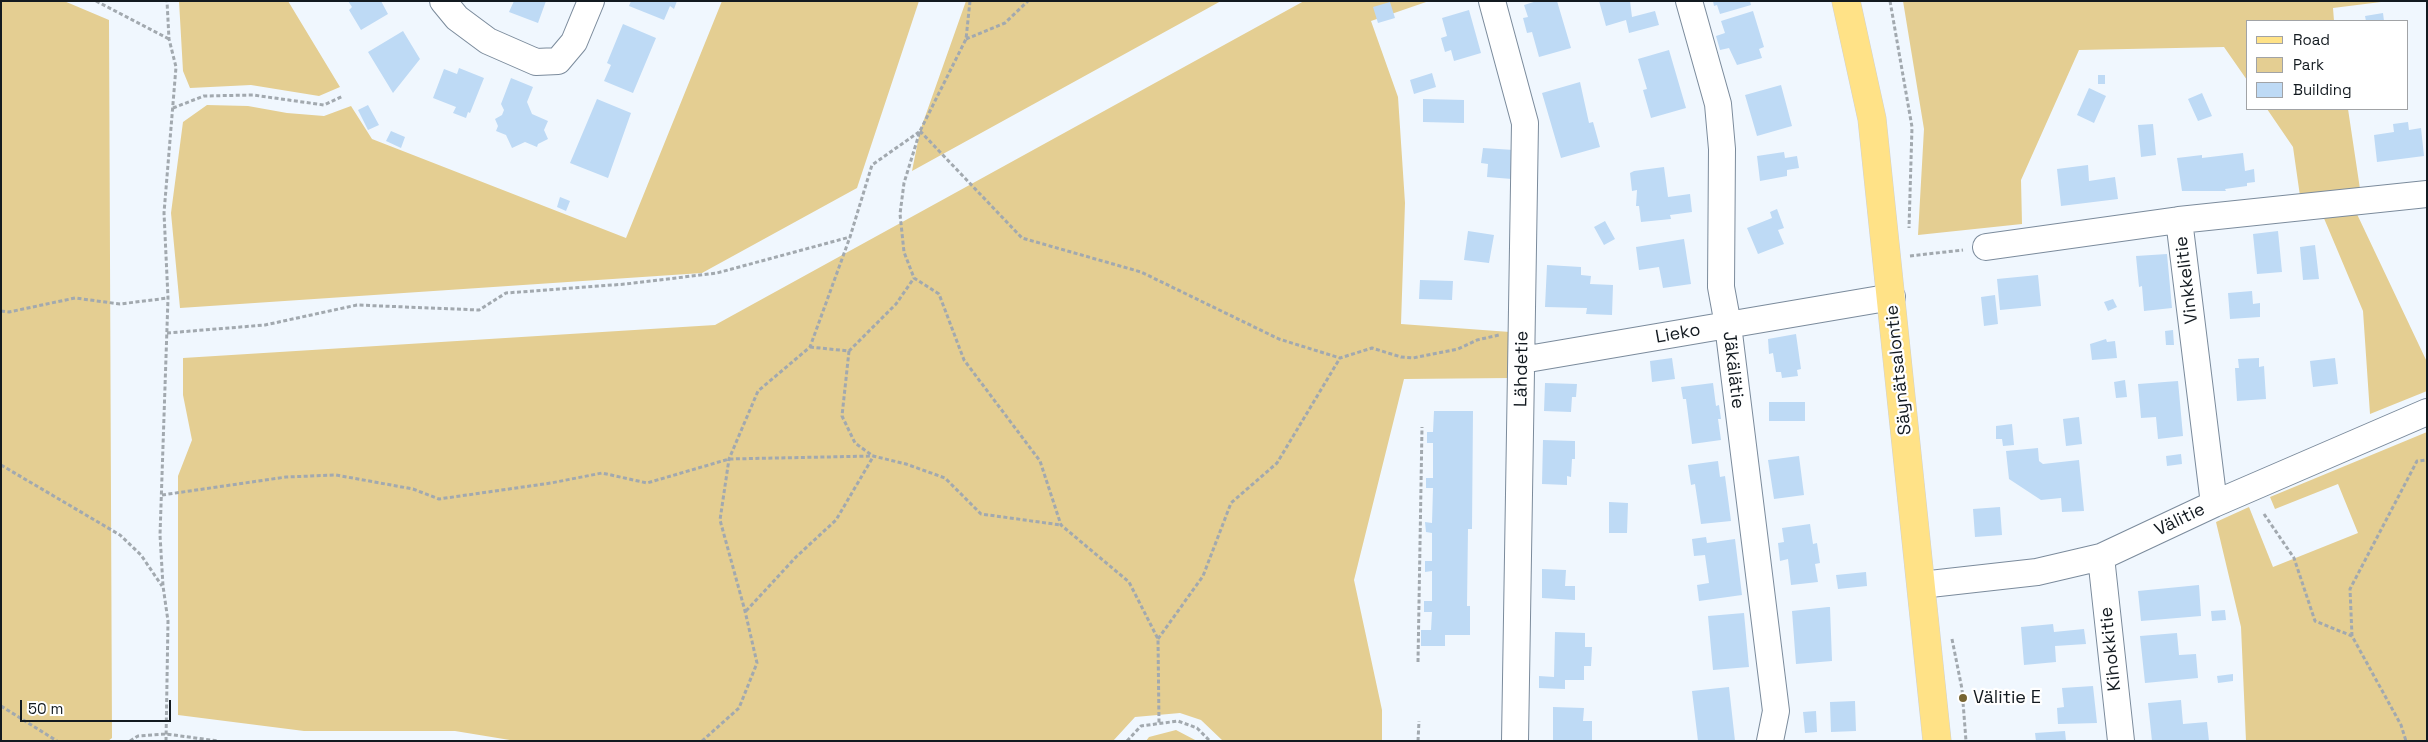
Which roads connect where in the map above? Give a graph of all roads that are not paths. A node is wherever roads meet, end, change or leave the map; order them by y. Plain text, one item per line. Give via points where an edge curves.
1 (442, 1) edge
2 (590, 1) edge
3 (1492, 1) edge
4 (1689, 1) edge
5 (1846, 1) edge
6 (2427, 194) edge
7 (2179, 220) junction
8 (1986, 247) road end
9 (1892, 297) junction
10 (1728, 325) junction
11 (1522, 348) junction
12 (2427, 412) edge
13 (2214, 504) junction
14 (2101, 557) junction
15 (1921, 585) junction
16 (1515, 741) edge
17 (1770, 741) edge
18 (1937, 741) edge
19 (2121, 741) edge

1 - 2 street via 457,18 488,40 536,62 558,61 574,42
3 - 11 street, Lähdetie via 1526,123
4 - 10 street, Jäkälätie via 1718,104 1722,148 1721,287
5 - 9 main road, Säynätsalontie via 1872,119
6 - 7 street
7 - 8 street, Vinkkelitie
7 - 13 street, Vinkkelitie
9 - 10 street, Lieko
9 - 15 main road, Säynätsalontie
10 - 11 street, Lieko
10 - 17 street, Jäkälätie via 1776,711
11 - 16 street, Lähdetie
12 - 13 street, Välitie
13 - 14 street, Välitie
14 - 15 street, Välitie via 2037,572
14 - 19 street, Kihokkitie
15 - 18 main road, Säynätsalontie

